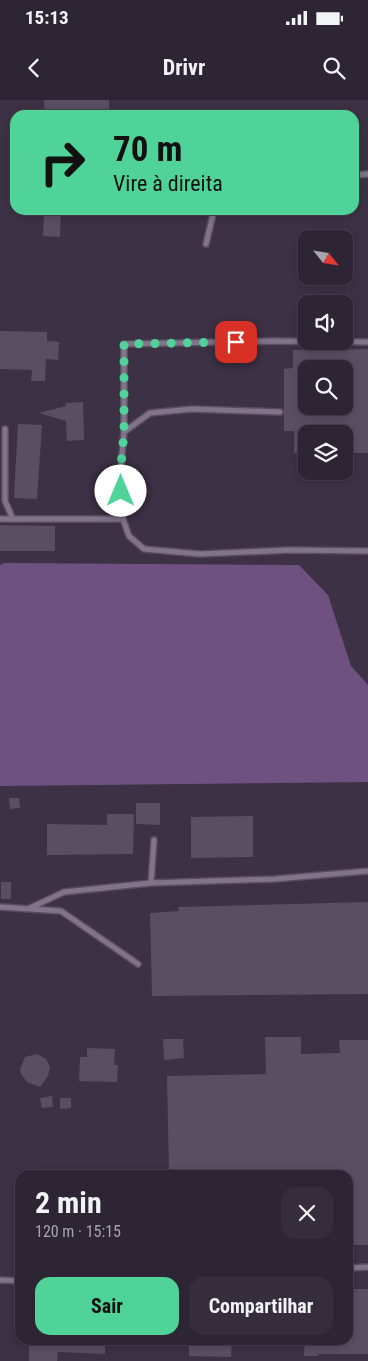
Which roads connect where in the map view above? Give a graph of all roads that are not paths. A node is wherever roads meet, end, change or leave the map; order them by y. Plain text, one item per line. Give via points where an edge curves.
1 (213, 215) edge
2 (206, 244) dead end
3 (368, 342) edge
4 (280, 412) dead end
5 (5, 429) dead end
6 (124, 432) junction
7 (0, 519) edge
8 (14, 519) junction
9 (123, 519) junction
10 (368, 551) edge
11 (154, 840) dead end
12 (368, 871) edge
13 (151, 884) junction
14 (0, 906) edge
15 (30, 908) junction
16 (138, 964) dead end
17 (368, 1267) edge
18 (353, 1268) edge
19 (0, 1280) edge
20 (15, 1281) edge

1 - 2 lane
3 - 6 lane via 124,344
4 - 6 lane via 192,409 150,413
5 - 8 lane via 5,501
6 - 9 lane via 120,477
7 - 8 lane
8 - 9 lane
9 - 10 lane via 129,536 144,549 200,554
11 - 13 lane
12 - 13 lane
13 - 15 lane via 64,892
14 - 15 lane
15 - 16 lane via 61,911
17 - 18 lane
19 - 20 lane

